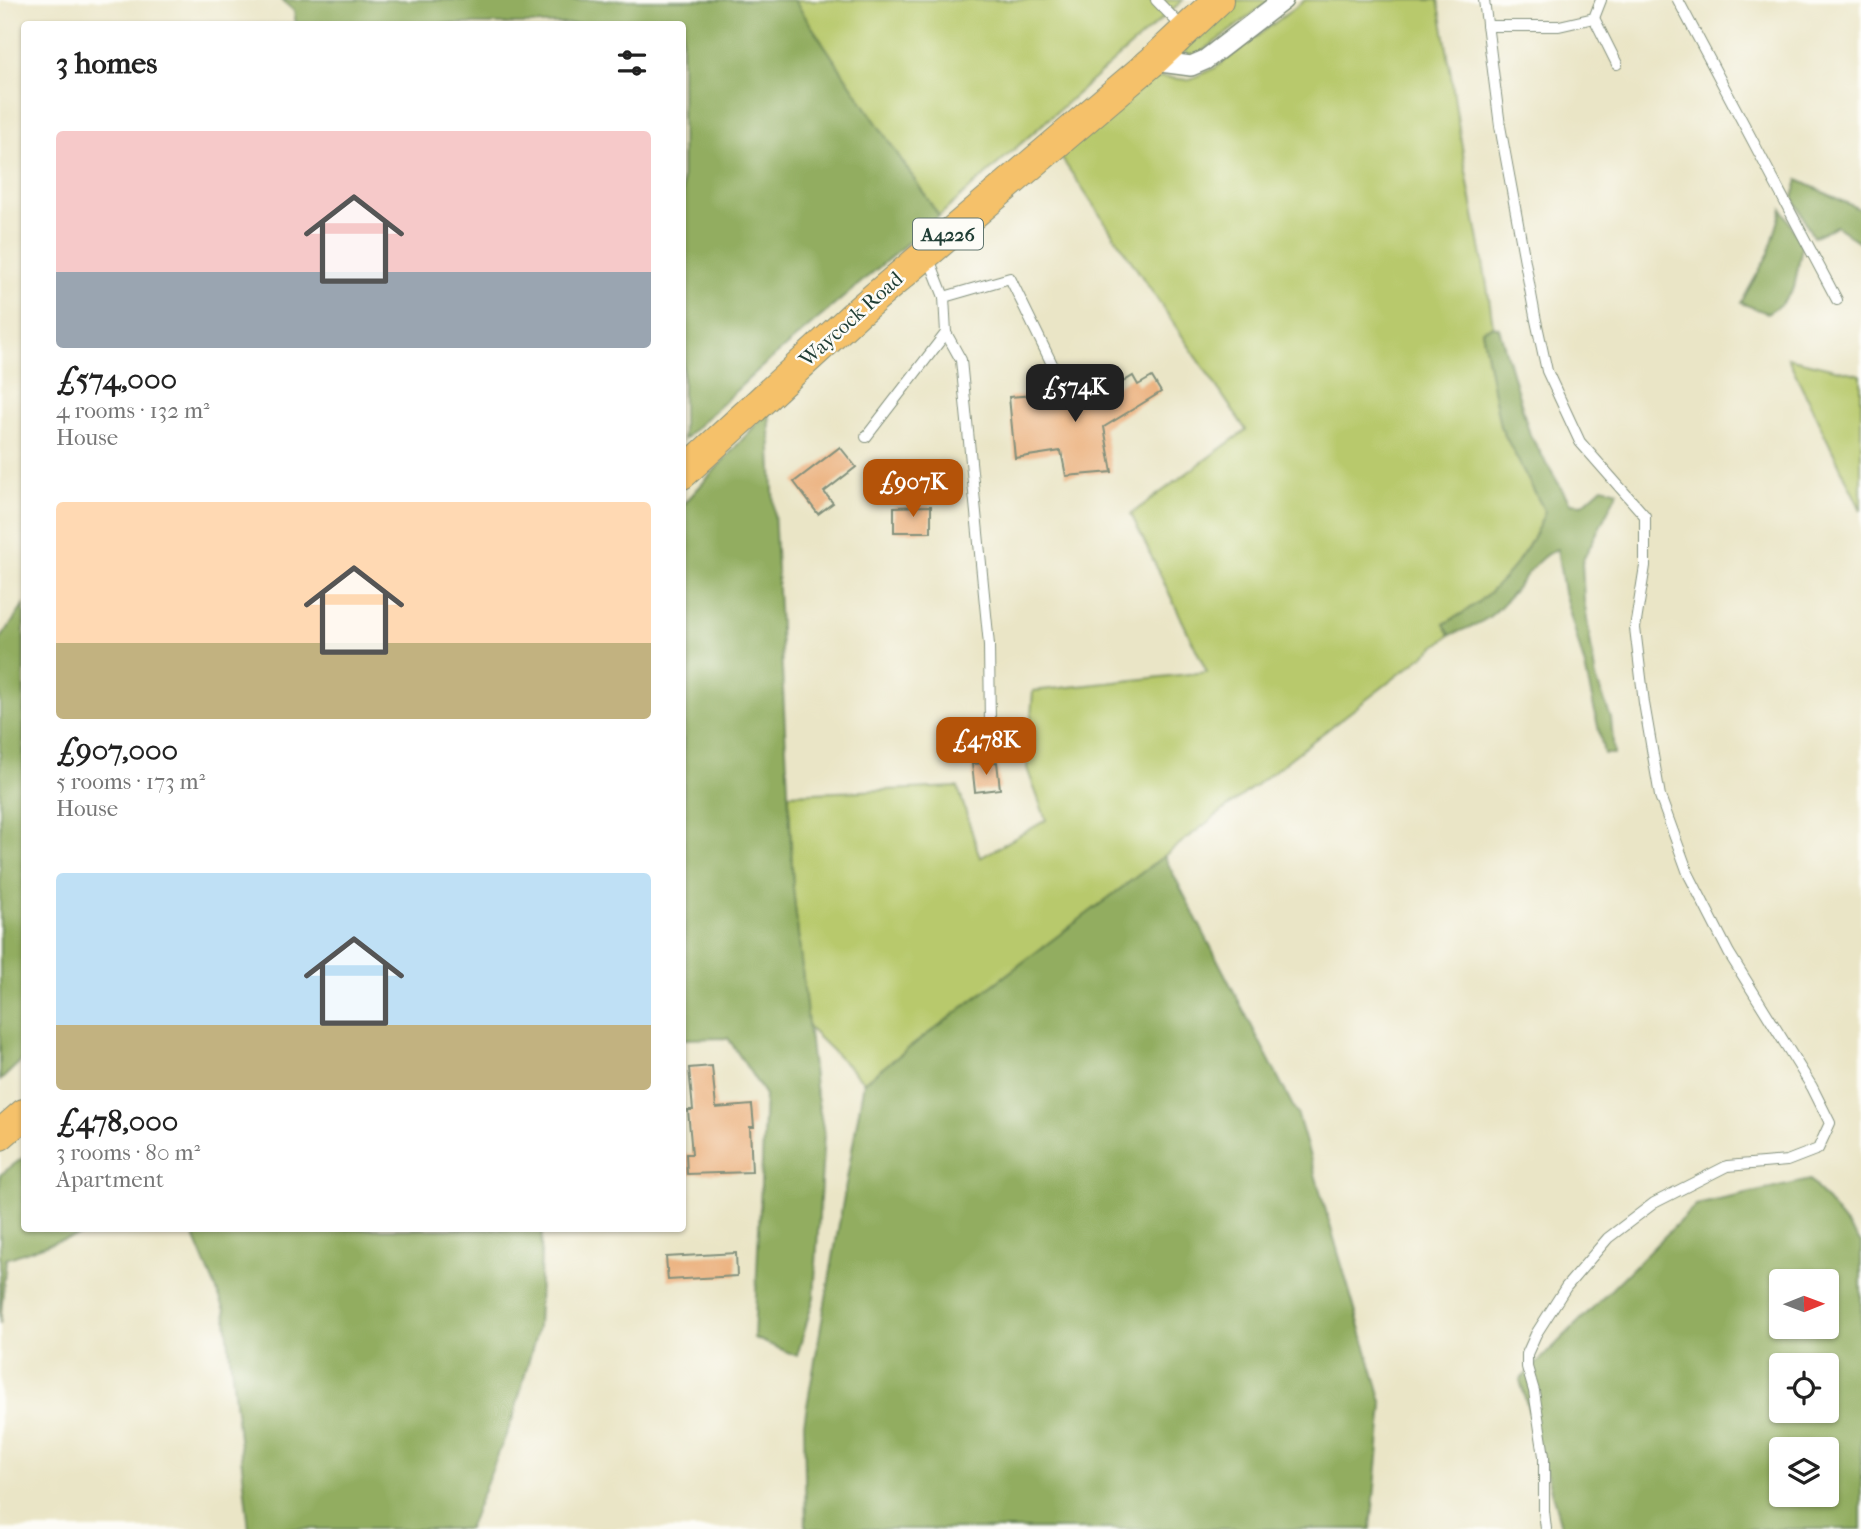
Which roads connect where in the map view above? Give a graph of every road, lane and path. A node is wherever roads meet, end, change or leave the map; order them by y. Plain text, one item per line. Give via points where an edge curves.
1 (1156, 0) edge
2 (1218, 0) edge
3 (1283, 0) edge
4 (1484, 0) edge
5 (1601, 0) edge
6 (1678, 0) edge
7 (1594, 18) junction
8 (1487, 26) junction
9 (1185, 31) junction
10 (1153, 61) junction
11 (1618, 64) dead end
12 (926, 252) junction
13 (944, 297) junction
14 (1837, 300) dead end
15 (946, 333) junction
16 (1052, 364) dead end
17 (866, 437) dead end
18 (686, 470) edge
19 (990, 726) dead end
20 (21, 1117) edge
21 (0, 1135) edge
22 (1546, 1529) edge

1 - 9 lane
2 - 9 main road, Waycock Road / A4226
3 - 10 street via 1205,60 1191,66
4 - 8 lane
5 - 7 lane
6 - 14 lane
7 - 8 lane via 1559,26
7 - 11 lane
8 - 22 lane via 1500,126 1547,371 1580,442 1645,516 1645,566 1634,628 1660,796 1688,873 1729,953 1830,1123 1818,1149 1787,1161 1727,1166 1654,1203 1608,1238 1566,1287 1527,1354 1544,1456
9 - 10 main road, Waycock Road / A4226
10 - 12 main road, Waycock Road / A4226
12 - 13 lane
12 - 18 main road, Waycock Road / A4226
13 - 15 lane
13 - 16 lane via 1010,278
15 - 17 lane
15 - 19 lane via 961,360 989,645
20 - 21 main road

